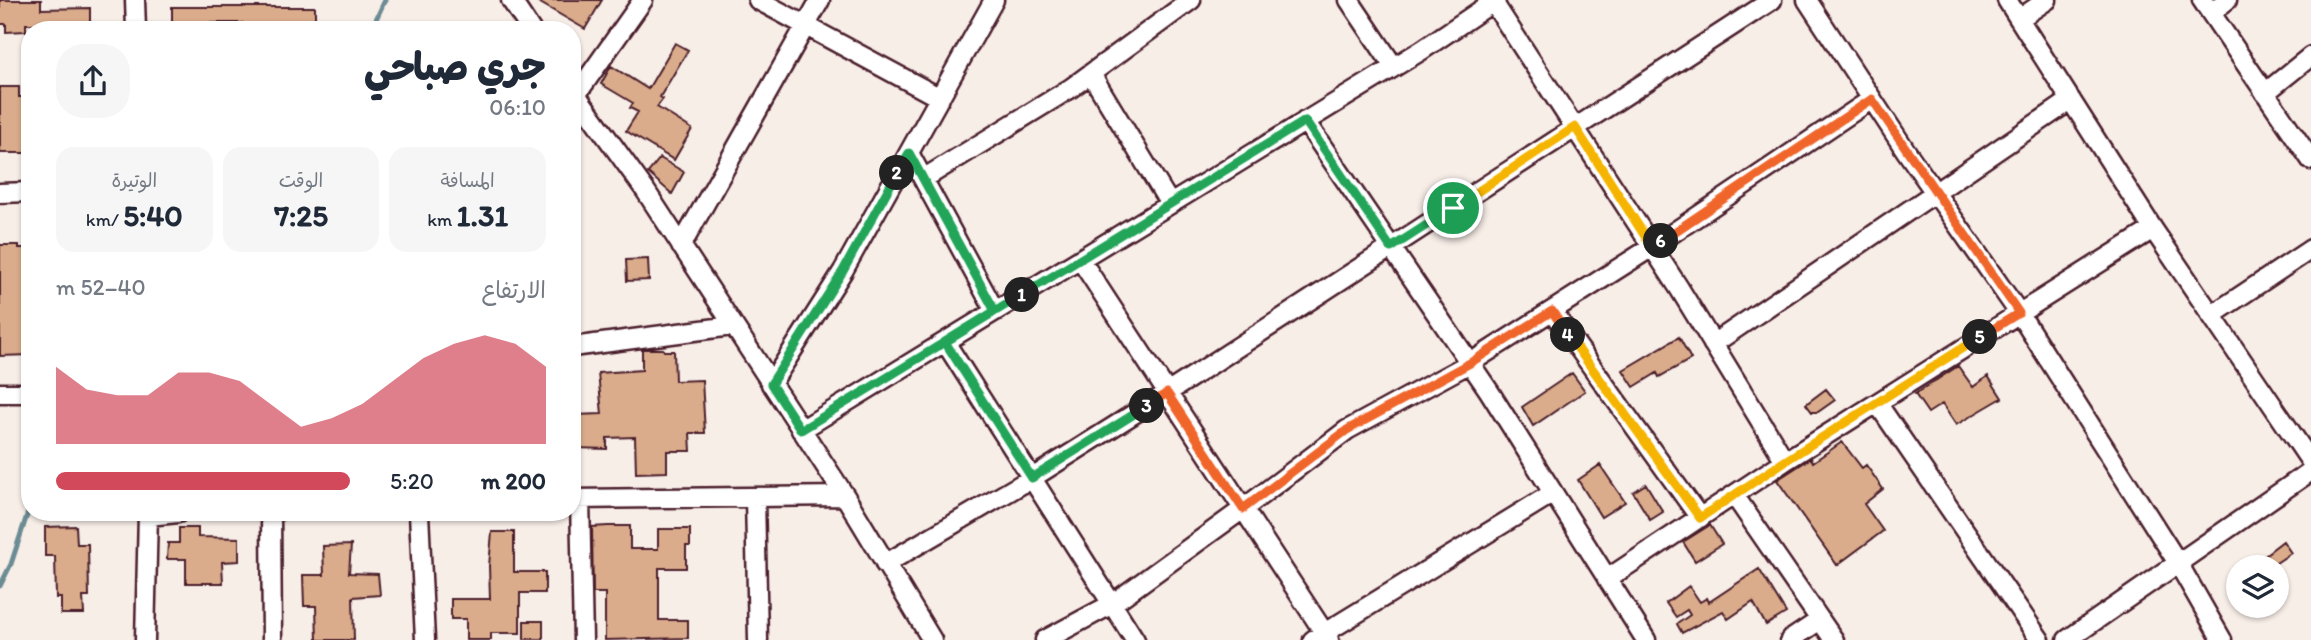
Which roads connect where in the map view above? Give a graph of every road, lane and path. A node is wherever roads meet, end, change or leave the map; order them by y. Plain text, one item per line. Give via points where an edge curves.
1 (135, 0) edge
2 (511, 0) edge
3 (643, 0) edge
4 (758, 0) edge
5 (820, 0) edge
6 (994, 0) edge
7 (1191, 0) edge
8 (1349, 0) edge
9 (1772, 0) edge
10 (1807, 0) edge
11 (2007, 0) edge
12 (2047, 0) edge
13 (2227, 0) edge
14 (1494, 1) edge
15 (2207, 7) edge
16 (2019, 19) junction
17 (136, 21) edge
18 (525, 21) edge
19 (806, 24) junction
20 (2311, 57) edge
21 (1394, 67) junction
22 (1091, 74) junction
23 (581, 83) edge
24 (2265, 93) junction
25 (940, 98) junction
26 (1872, 99) junction
27 (2071, 100) junction
28 (581, 102) edge
29 (1305, 121) junction
30 (1575, 127) junction
31 (909, 153) junction
32 (2311, 160) edge
33 (923, 179) junction
34 (21, 192) edge
35 (0, 193) edge
36 (1936, 194) junction
37 (1170, 204) junction
38 (2153, 229) junction
39 (681, 246) junction
40 (1652, 247) junction
41 (1391, 248) junction
42 (2311, 249) edge
43 (1080, 259) junction
44 (995, 311) junction
45 (1552, 311) junction
46 (2019, 313) junction
47 (2212, 315) junction
48 (733, 326) junction
49 (945, 342) junction
50 (1713, 344) junction
51 (581, 346) edge
52 (1470, 363) junction
53 (771, 384) junction
54 (0, 393) edge
55 (21, 393) edge
56 (1167, 393) junction
57 (1877, 403) junction
58 (801, 430) junction
59 (1785, 461) junction
60 (2311, 462) edge
61 (2311, 471) edge
62 (1032, 478) junction
63 (1553, 493) junction
64 (1734, 495) junction
65 (845, 496) junction
66 (755, 497) junction
67 (581, 499) edge
68 (1243, 509) junction
69 (1700, 518) junction
70 (148, 521) edge
71 (271, 521) edge
72 (419, 521) edge
73 (577, 521) edge
74 (2178, 563) junction
75 (885, 564) junction
76 (1607, 579) junction
77 (1112, 604) junction
78 (1820, 620) junction
79 (1322, 638) edge
80 (145, 640) edge
81 (272, 640) edge
82 (425, 640) edge
83 (583, 640) edge
84 (758, 640) edge
85 (932, 640) edge
86 (1045, 640) edge
87 (1135, 640) edge
88 (1646, 640) edge
89 (1790, 640) edge
90 (1834, 640) edge
91 (2040, 640) edge
92 (2067, 640) edge
93 (2222, 640) edge

1 - 17 street
2 - 18 street
3 - 23 street
4 - 19 street
5 - 19 street
6 - 25 street
7 - 22 street
8 - 21 street
9 - 30 street
10 - 26 street
11 - 16 street
12 - 16 street
13 - 15 street
14 - 21 street
14 - 30 street
15 - 24 street
16 - 27 street
19 - 25 street
19 - 39 street
20 - 24 street
21 - 29 street
22 - 33 street
22 - 37 street
24 - 32 street
25 - 31 street
26 - 36 street
26 - 40 street
27 - 36 street
27 - 38 street
28 - 39 street
29 - 37 street
29 - 41 street
30 - 40 street
30 - 41 street
31 - 33 street
31 - 53 street via 843,271
33 - 44 street
34 - 35 street
36 - 46 street
36 - 50 street
37 - 43 street
38 - 46 street
38 - 47 street
39 - 48 street
40 - 45 street
40 - 50 street
41 - 52 street
41 - 56 street
42 - 47 street
43 - 44 street
43 - 56 street
44 - 49 street
45 - 52 street
45 - 69 street
46 - 57 street
46 - 74 street
47 - 60 street
48 - 51 street
48 - 53 street
49 - 58 street
49 - 62 street
50 - 59 street
52 - 63 street
52 - 68 street via 1347,430
53 - 58 street
54 - 55 street
56 - 62 street
56 - 68 street
57 - 59 street
57 - 91 street
58 - 65 street
59 - 64 street
61 - 74 street
62 - 75 street
62 - 77 street
63 - 76 street
63 - 79 street
64 - 69 street
64 - 78 street
65 - 66 street
65 - 75 street
66 - 67 street
66 - 84 street
68 - 77 street
68 - 79 street
69 - 76 street
70 - 80 street
71 - 81 street
72 - 82 street
73 - 83 street
74 - 92 street
74 - 93 street
75 - 85 street
76 - 88 street
77 - 86 street
77 - 87 street
78 - 89 street
78 - 90 street

